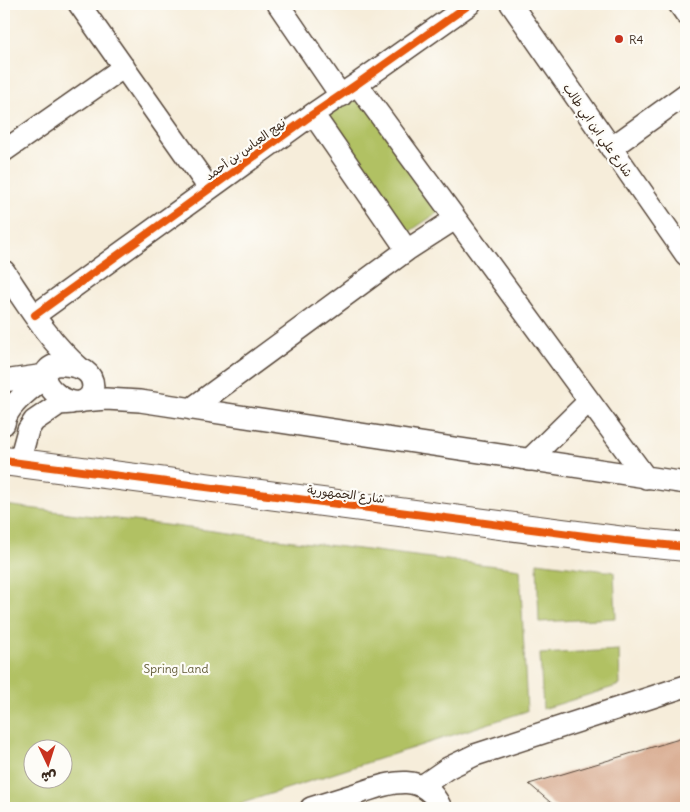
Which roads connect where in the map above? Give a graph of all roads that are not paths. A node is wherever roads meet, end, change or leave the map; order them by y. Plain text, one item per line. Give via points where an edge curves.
1 (80, 4) edge
2 (278, 4) edge
3 (470, 4) edge
4 (510, 4) edge
5 (679, 4) edge
6 (686, 14) edge
7 (124, 68) junction
8 (349, 90) junction
9 (686, 94) edge
10 (313, 114) junction
11 (611, 148) junction
12 (4, 151) edge
13 (209, 188) junction
14 (455, 219) junction
15 (684, 246) edge
16 (407, 250) junction
17 (4, 271) edge
18 (40, 323) junction
19 (86, 373) junction
20 (45, 375) junction
21 (4, 381) edge
22 (140, 401) junction
23 (589, 401) junction
24 (78, 402) junction
25 (191, 409) junction
26 (4, 424) edge
27 (529, 460) junction
28 (12, 462) edge
29 (646, 478) junction
30 (686, 483) edge
31 (624, 541) junction
32 (686, 548) edge
33 (686, 559) edge
34 (686, 686) edge
35 (422, 786) junction
36 (311, 808) edge
37 (440, 808) edge

1 - 7 street
2 - 8 street
3 - 8 street, نهج العباس بن أحمد
4 - 11 street, شارع علي ابن ابي طالب
5 - 6 street
7 - 12 street
7 - 13 street
8 - 10 street, نهج العباس بن أحمد
8 - 14 street
9 - 11 street
10 - 13 street, نهج العباس بن أحمد
10 - 16 street
11 - 15 street, شارع علي ابن ابي طالب
13 - 18 street, نهج العباس بن أحمد
14 - 16 street
14 - 23 street
16 - 25 street
17 - 18 street
18 - 19 street via 68,358
18 - 20 street via 50,347
19 - 20 street via 55,365
19 - 22 street
19 - 24 street via 93,388
20 - 21 street
20 - 24 street via 50,388 67,401
20 - 26 street via 11,408
22 - 24 street via 106,399
22 - 25 street
23 - 27 street
23 - 29 street
24 - 28 street via 59,404 34,421
25 - 27 street
27 - 29 street
28 - 31 street, شارع الجمهورية
29 - 30 street
31 - 32 street, شارع الجمهورية
31 - 33 street, شارع الجمهورية
34 - 35 street via 475,755
35 - 36 street via 395,782
35 - 37 street

